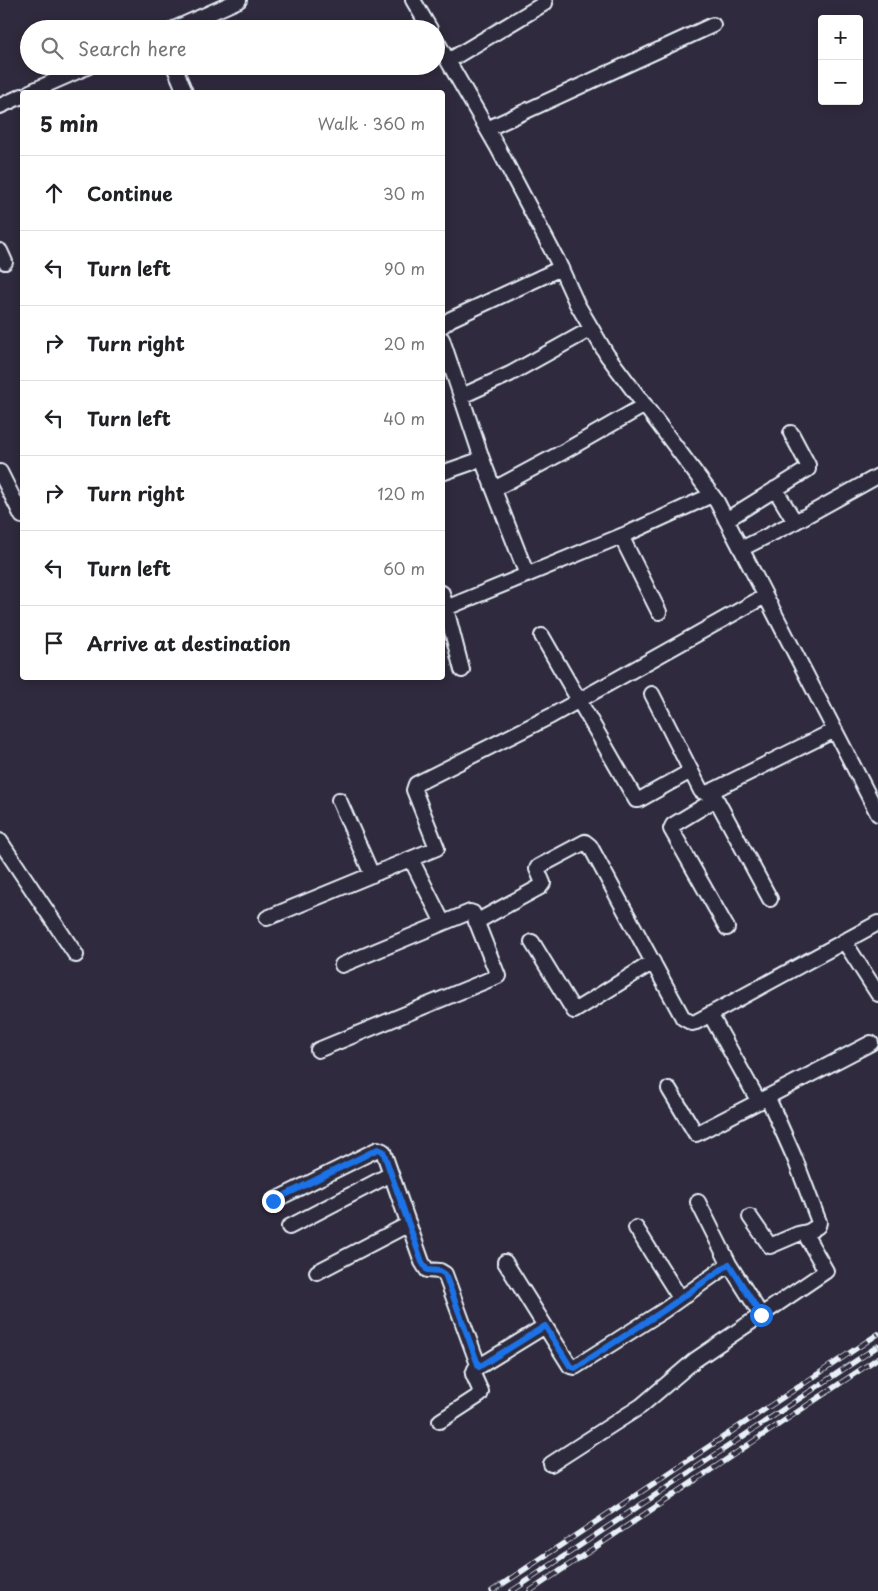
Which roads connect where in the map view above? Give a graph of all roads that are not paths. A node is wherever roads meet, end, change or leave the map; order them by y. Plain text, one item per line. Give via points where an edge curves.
1 (239, 0) edge
2 (413, 0) edge
3 (545, 3) dead end
4 (194, 20) edge
5 (425, 20) edge
6 (713, 25) dead end
7 (445, 55) edge
8 (448, 60) junction
9 (69, 75) edge
10 (178, 75) edge
11 (35, 90) edge
12 (184, 90) edge
13 (20, 97) edge
14 (0, 106) edge
15 (487, 129) junction
16 (561, 268) junction
17 (445, 324) edge
18 (591, 329) junction
19 (445, 348) edge
20 (462, 396) junction
21 (645, 405) junction
22 (791, 433) dead end
23 (482, 459) junction
24 (0, 472) edge
25 (445, 472) edge
26 (878, 476) edge
27 (494, 489) junction
28 (775, 489) junction
29 (712, 495) junction
30 (20, 512) edge
31 (726, 520) junction
32 (795, 522) junction
33 (621, 536) junction
34 (741, 549) junction
35 (527, 575) junction
36 (765, 596) junction
37 (445, 604) edge
38 (446, 608) junction
39 (659, 612) dead end
40 (542, 636) dead end
41 (462, 670) dead end
42 (652, 694) dead end
43 (578, 701) junction
44 (835, 730) junction
45 (691, 771) junction
46 (715, 795) junction
47 (340, 800) dead end
48 (878, 814) edge
49 (0, 841) edge
50 (411, 859) junction
51 (372, 875) junction
52 (770, 900) dead end
53 (267, 918) dead end
54 (476, 922) junction
55 (443, 923) junction
56 (878, 923) edge
57 (727, 928) dead end
58 (844, 941) junction
59 (532, 942) dead end
60 (76, 955) dead end
61 (653, 962) junction
62 (342, 965) dead end
63 (878, 994) edge
64 (710, 1014) junction
65 (871, 1043) dead end
66 (318, 1050) dead end
67 (669, 1089) dead end
68 (764, 1100) junction
69 (391, 1174) junction
70 (273, 1201) dead end
71 (698, 1202) dead end
72 (750, 1217) dead end
73 (408, 1224) junction
74 (289, 1227) dead end
75 (636, 1228) dead end
76 (806, 1232) junction
77 (505, 1262) dead end
78 (729, 1264) junction
79 (317, 1272) dead end
80 (680, 1298) junction
81 (761, 1315) junction
82 (545, 1326) junction
83 (479, 1367) junction
84 (440, 1421) dead end
85 (551, 1464) dead end

1 - 4 street
2 - 5 street
3 - 8 street
6 - 15 street
7 - 8 street
8 - 15 street
9 - 11 street
10 - 12 street
13 - 14 street
15 - 16 street
16 - 17 street
16 - 18 street
18 - 20 street via 518,370
18 - 21 street
19 - 20 street
20 - 23 street
21 - 27 street
21 - 29 street
22 - 28 street via 808,467
23 - 25 street
23 - 27 street
24 - 30 street
26 - 32 street
27 - 35 street
28 - 31 street
28 - 32 street
29 - 31 street
29 - 33 street
31 - 34 street
32 - 34 street
33 - 35 street
33 - 39 street
34 - 36 street
35 - 38 street
36 - 43 street
36 - 44 street
37 - 38 street
38 - 41 street
40 - 43 street
42 - 45 street
43 - 45 street via 636,800
43 - 50 street via 416,784 414,790 438,847
44 - 46 street
44 - 48 street
45 - 46 street via 702,792
46 - 52 street
46 - 57 street via 671,828
47 - 51 street
49 - 60 street
50 - 51 street
50 - 55 street
51 - 53 street
54 - 55 street via 470,912
54 - 61 street via 540,887 538,867 585,842
54 - 66 street via 497,978
55 - 62 street
56 - 58 street
58 - 63 street
58 - 64 street
59 - 61 street via 574,1011
61 - 64 street via 683,1018 692,1023
64 - 68 street
65 - 68 street
67 - 68 street via 696,1134
68 - 76 street via 796,1159 819,1222 818,1226
69 - 70 street via 383,1151 378,1149
69 - 73 street
69 - 74 street
71 - 78 street
72 - 76 street via 770,1246
73 - 79 street
73 - 83 street via 424,1267 445,1274
75 - 80 street
76 - 81 street via 826,1271
77 - 82 street
78 - 80 street
78 - 81 street
80 - 82 street via 575,1368 570,1366
81 - 85 street via 695,1360 641,1406
82 - 83 street
83 - 84 street via 473,1373 480,1395

